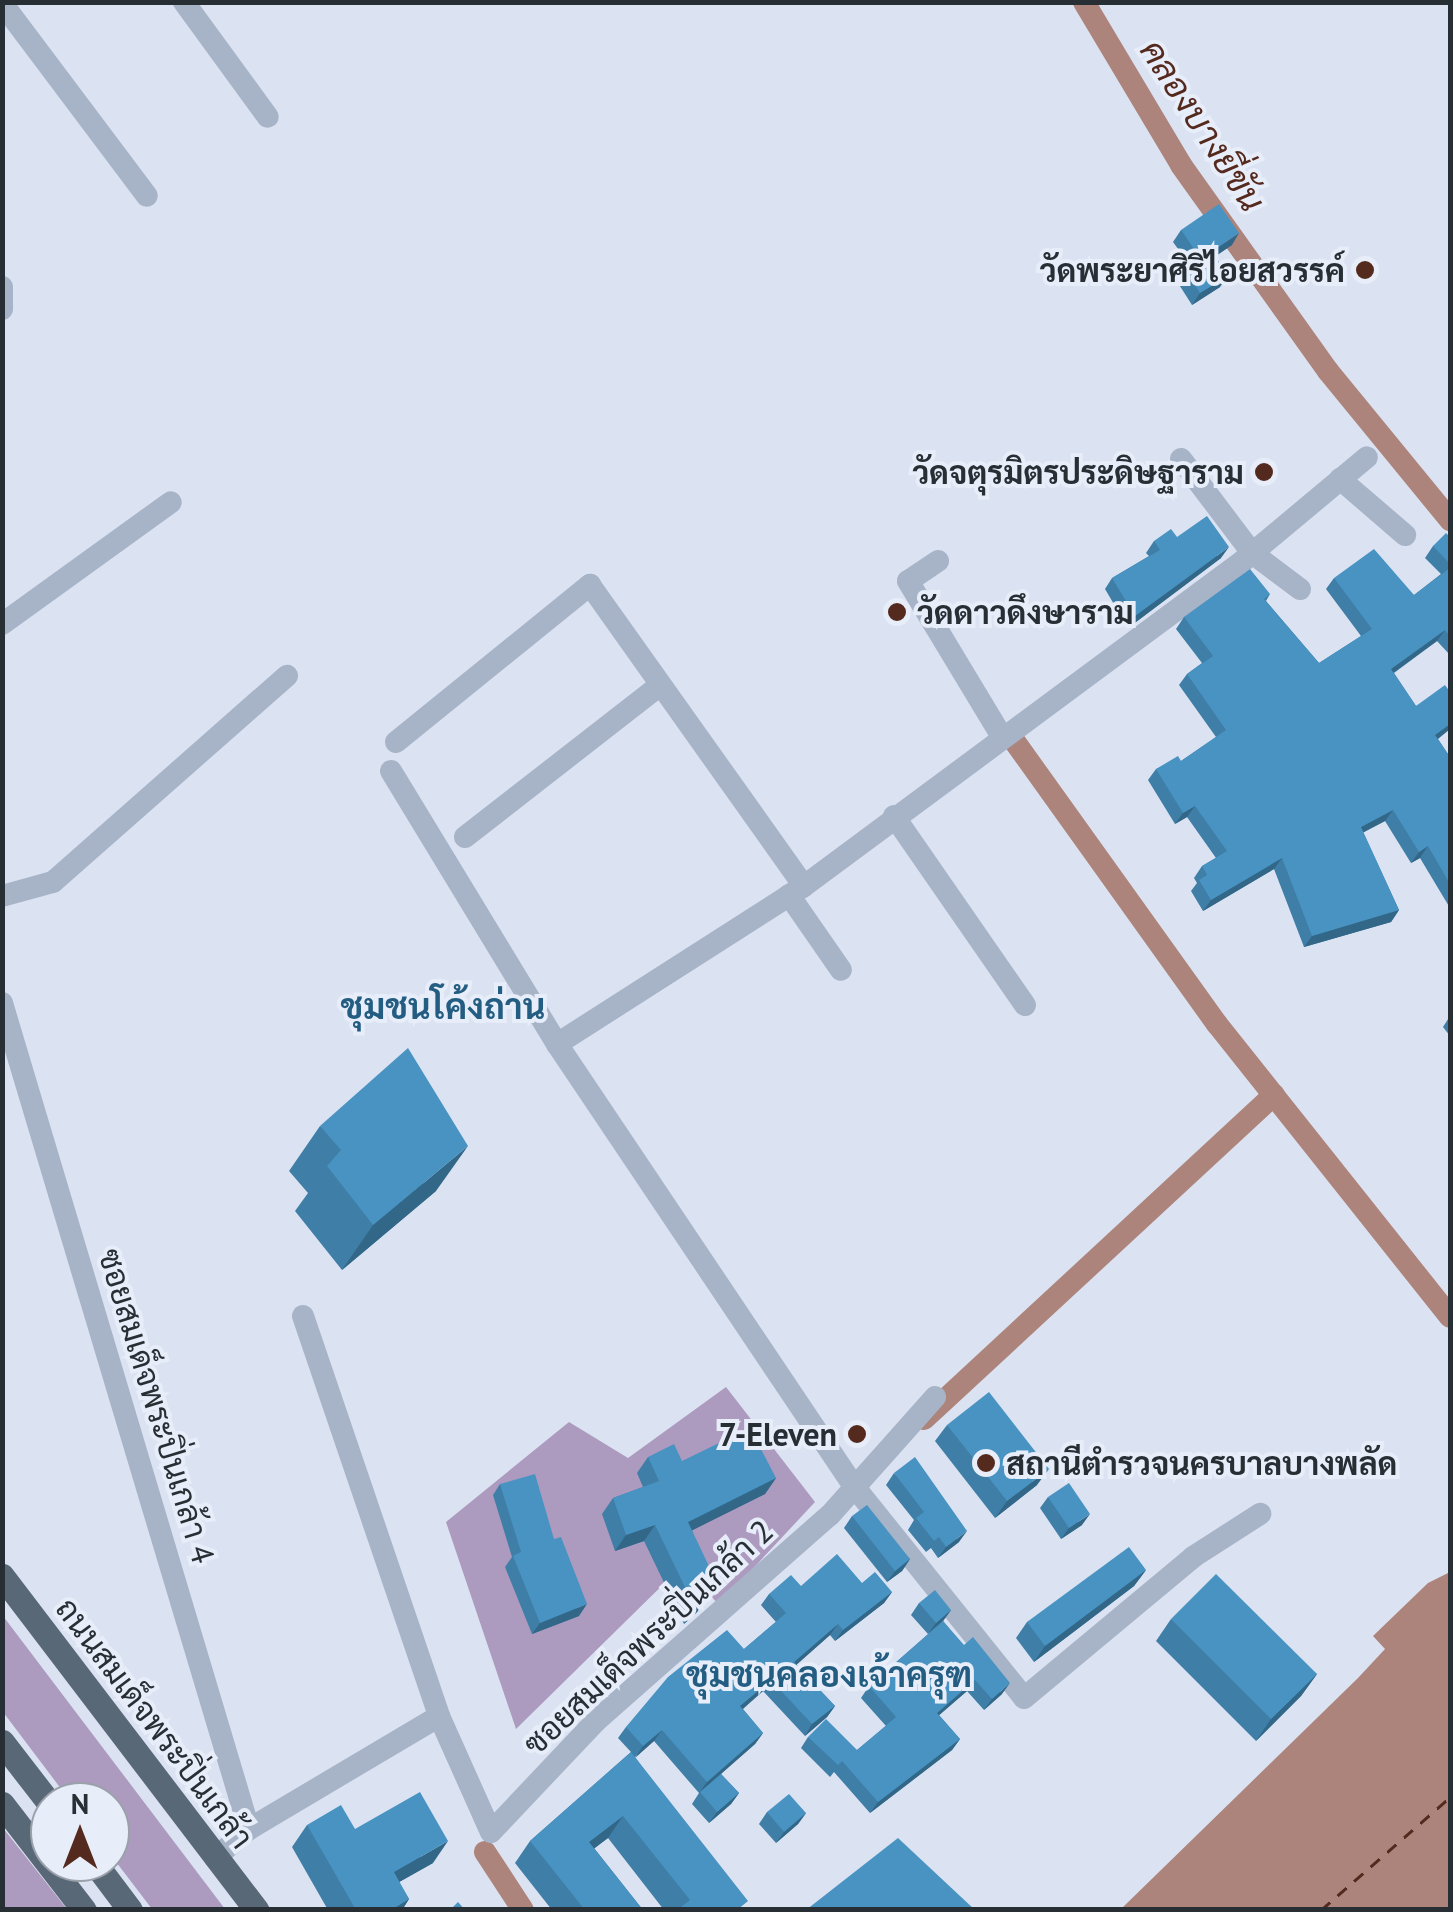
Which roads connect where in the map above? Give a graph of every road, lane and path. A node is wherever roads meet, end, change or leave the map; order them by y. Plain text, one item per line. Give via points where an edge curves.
1 (184, 2) edge
2 (2, 3) edge
3 (268, 116) dead end
4 (147, 196) dead end
5 (2, 287) edge
6 (2, 309) edge
7 (1367, 457) dead end
8 (1181, 459) dead end
9 (1340, 480) junction
10 (171, 502) dead end
11 (1404, 534) dead end
12 (1252, 553) junction
13 (938, 561) dead end
14 (1300, 588) dead end
15 (2, 624) edge
16 (288, 676) dead end
17 (659, 686) junction
18 (1001, 735) junction
19 (396, 742) dead end
20 (391, 771) dead end
21 (894, 816) junction
22 (466, 837) dead end
23 (796, 890) junction
24 (2, 896) edge
25 (841, 970) dead end
26 (2, 1003) edge
27 (1025, 1005) dead end
28 (557, 1044) junction
29 (27, 1086) junction
30 (2, 1091) edge
31 (303, 1316) dead end
32 (935, 1397) dead end
33 (854, 1484) junction
34 (1260, 1514) dead end
35 (2, 1576) edge
36 (439, 1716) junction
37 (2, 1742) edge
38 (33, 1782) edge
39 (2, 1804) edge
40 (249, 1828) junction
41 (216, 1858) junction
42 (109, 1882) edge
43 (84, 1910) edge
44 (130, 1910) edge
45 (256, 1910) edge

1 - 3 street
2 - 4 street
5 - 6 street
7 - 9 street
8 - 12 street
9 - 11 street
9 - 12 street
10 - 15 street
12 - 14 street
12 - 18 street
13 - 18 street via 908,581
16 - 24 street via 53,882
17 - 19 street via 590,585
17 - 22 street
17 - 23 street
18 - 21 street
20 - 28 street
21 - 23 street
21 - 27 street
23 - 25 street
23 - 28 street
26 - 29 street, ซอยสมเด็จพระปิ่นเกล้า 4
28 - 33 street
29 - 30 street
29 - 40 street, ซอยสมเด็จพระปิ่นเกล้า 4
31 - 36 street, ซอยสมเด็จพระปิ่นเกล้า 2
32 - 33 street, ซอยสมเด็จพระปิ่นเกล้า 2
33 - 34 street via 1024,1698 1192,1557
33 - 36 street, ซอยสมเด็จพระปิ่นเกล้า 2 via 830,1514 596,1721 491,1832
35 - 41 main road, ถนนสมเด็จพระปิ่นเกล้า
36 - 40 street
37 - 38 main road
39 - 43 main road
40 - 41 street
41 - 45 main road, ถนนสมเด็จพระปิ่นเกล้า
42 - 44 main road

